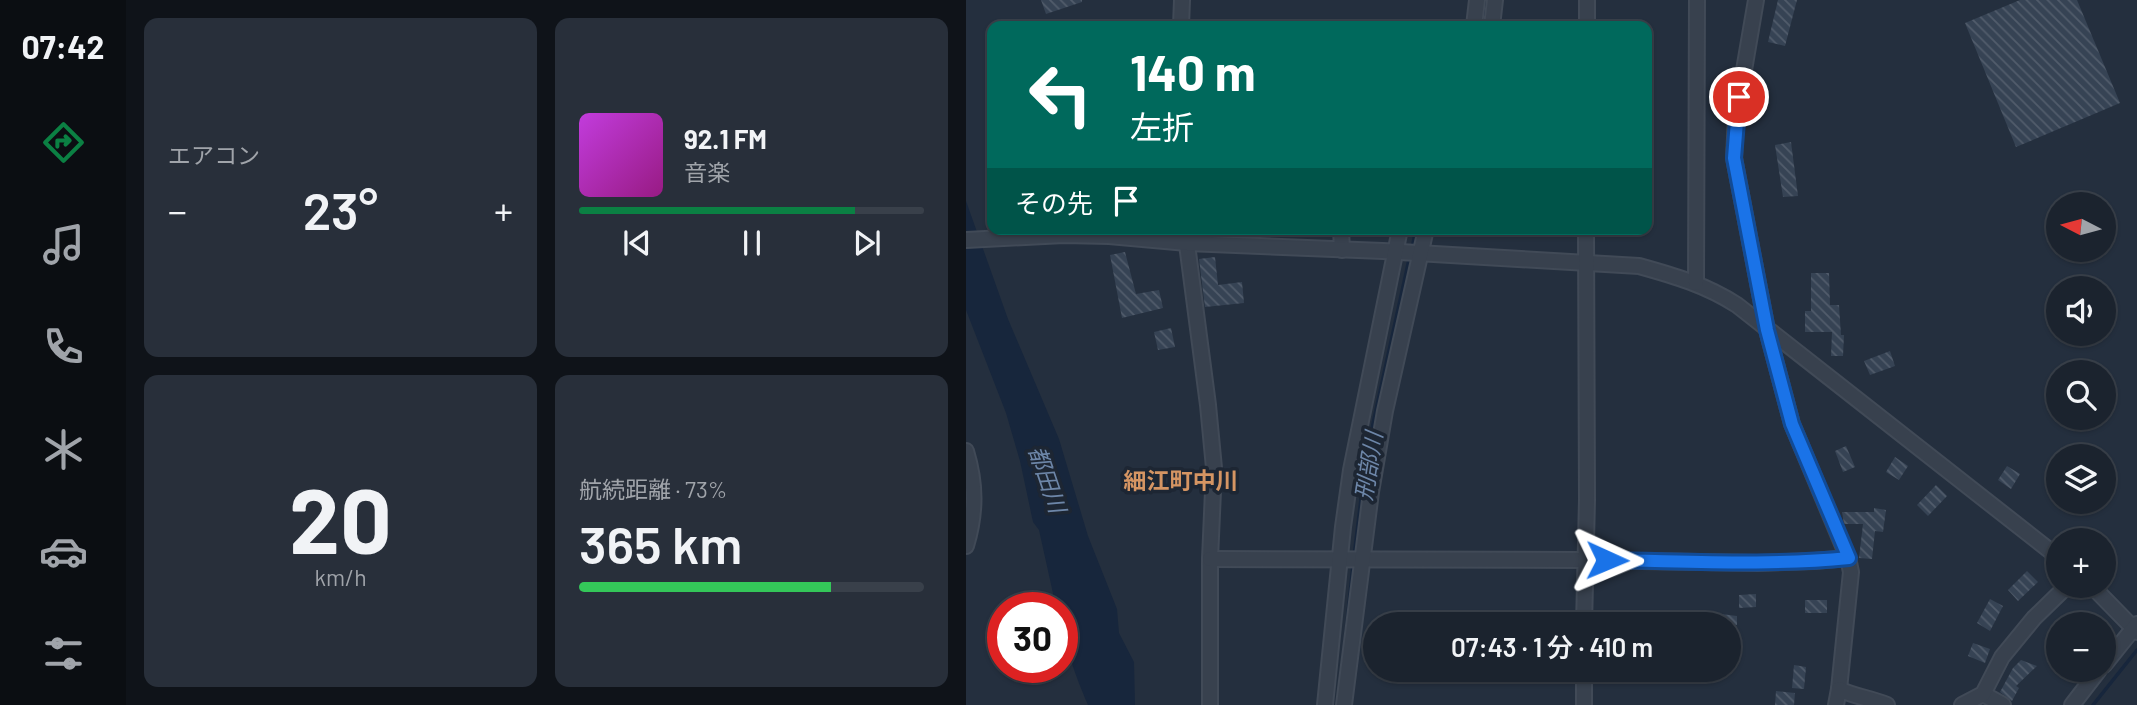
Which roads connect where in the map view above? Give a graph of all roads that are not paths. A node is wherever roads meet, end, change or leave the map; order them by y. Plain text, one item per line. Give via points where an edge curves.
1 (1181, 0) edge
2 (1477, 0) edge
3 (1494, 0) edge
4 (1587, 0) edge
5 (1697, 0) edge
6 (1756, 0) edge
7 (1181, 21) edge
8 (1475, 21) edge
9 (1492, 21) edge
10 (1587, 21) edge
11 (1048, 235) edge
12 (1086, 235) edge
13 (1341, 235) edge
14 (1399, 235) edge
15 (1424, 235) edge
16 (1586, 235) edge
17 (1186, 236) edge
18 (966, 240) edge
19 (1342, 250) junction
20 (1395, 252) junction
21 (1419, 254) junction
22 (1586, 264) junction
23 (1696, 283) junction
24 (1767, 330) junction
25 (966, 451) edge
26 (966, 546) edge
27 (2046, 547) edge
28 (1849, 558) junction
29 (1210, 559) junction
30 (1341, 559) junction
31 (1360, 559) junction
32 (1584, 560) junction
33 (2055, 598) edge
34 (2105, 598) edge
35 (1584, 612) edge
36 (2136, 628) edge
37 (2116, 651) edge
38 (1584, 682) edge
39 (2090, 682) edge
40 (1839, 689) junction
41 (1983, 694) junction
42 (1210, 705) edge
43 (1325, 705) edge
44 (1344, 705) edge
45 (1584, 705) edge
46 (1836, 705) edge
47 (1887, 705) edge
48 (1962, 705) edge
49 (2003, 705) edge
50 (2072, 705) edge

1 - 7 street
2 - 8 street
3 - 9 street
4 - 10 street
5 - 23 street
6 - 24 street via 1736,117 1734,158
11 - 18 street
12 - 17 street
13 - 19 street
14 - 20 street
15 - 21 street
16 - 22 street
17 - 19 street
17 - 29 street via 1214,468
19 - 20 street
20 - 21 street
20 - 30 street via 1351,470
21 - 22 street
21 - 31 street via 1385,411
22 - 23 street via 1639,266
22 - 32 street
23 - 24 street via 1737,305
24 - 27 street
24 - 28 street via 1792,424
25 - 26 street via 974,485
28 - 32 street via 1758,563
28 - 40 street
29 - 30 street
29 - 42 street
30 - 31 street
30 - 43 street
31 - 32 street
31 - 44 street
32 - 35 street
33 - 41 street via 2002,657
34 - 36 street
36 - 37 street
38 - 45 street
39 - 50 street
40 - 46 street
40 - 47 street
41 - 48 street
41 - 49 street

